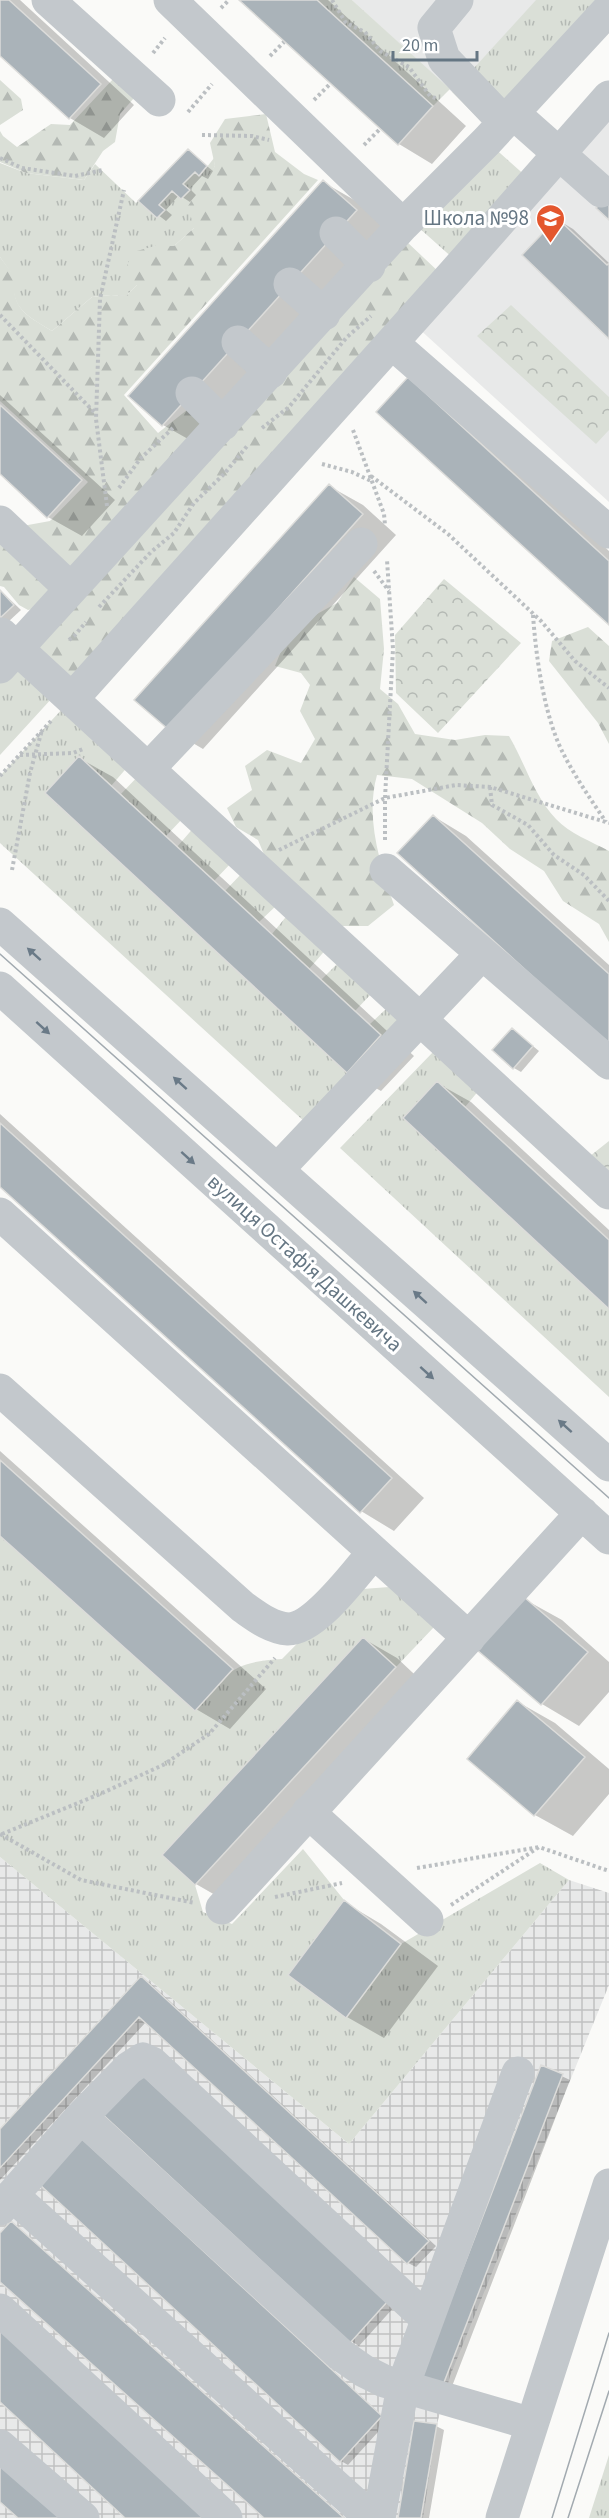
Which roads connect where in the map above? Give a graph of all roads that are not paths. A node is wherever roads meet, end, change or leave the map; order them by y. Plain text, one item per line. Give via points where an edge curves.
1 (48, 0) edge
2 (457, 0) edge
3 (177, 7) edge
4 (609, 9) edge
5 (609, 97) edge
6 (172, 107) road end
7 (509, 117) junction
8 (557, 154) junction
9 (601, 191) dead end
10 (403, 225) junction
11 (336, 233) dead end
12 (369, 266) junction
13 (290, 284) dead end
14 (324, 314) junction
15 (238, 342) dead end
16 (392, 343) junction
17 (271, 372) junction
18 (192, 393) dead end
19 (223, 424) junction
20 (0, 522) edge
21 (609, 532) edge
22 (378, 546) road end
23 (71, 590) junction
24 (6, 650) edge
25 (72, 699) junction
26 (148, 769) junction
27 (386, 870) road end
28 (0, 924) edge
29 (482, 954) junction
30 (4, 1001) edge
31 (421, 1020) junction
32 (609, 1063) edge
33 (277, 1170) junction
34 (609, 1194) edge
35 (0, 1214) edge
36 (0, 1390) edge
37 (609, 1465) edge
38 (582, 1513) junction
39 (609, 1538) edge
40 (374, 1552) junction
41 (469, 1638) junction
42 (308, 1812) junction
43 (222, 1908) dead end
44 (427, 1920) road end
45 (518, 2073) dead end
46 (81, 2117) junction
47 (609, 2185) edge
48 (6, 2202) edge
49 (0, 2310) edge
50 (427, 2319) junction
51 (403, 2386) junction
52 (532, 2424) junction
53 (0, 2446) edge
54 (83, 2518) edge
55 (226, 2518) edge
56 (371, 2518) edge
57 (380, 2518) edge
58 (502, 2518) edge

1 - 6 street
2 - 7 street via 434,28 444,59
3 - 10 street
4 - 7 street
5 - 8 street
7 - 8 street
7 - 10 street
8 - 9 street
8 - 16 street
10 - 12 street
11 - 12 street
12 - 14 street
13 - 14 street
14 - 17 street
15 - 17 street
16 - 21 street
16 - 25 street
17 - 19 street
18 - 19 street
19 - 23 street
20 - 23 street
22 - 26 street
23 - 24 street
24 - 25 street via 43,672
25 - 26 street
26 - 31 street
27 - 29 street
33 -> 28 street
29 - 31 street
29 - 32 street
30 -> 38 street, вулиця Остафія Дашкевича
31 - 33 street
31 - 34 street
37 -> 33 street
35 - 40 street
36 - 40 street via 259,1619 291,1629 305,1624
38 - 39 street, вулиця Остафія Дашкевича
38 - 41 street
40 - 41 street
41 - 42 street
42 - 43 street
42 - 44 street
45 - 50 street
46 - 48 street
46 - 50 street via 134,2063 143,2059 152,2063
46 - 51 street via 341,2355 364,2371
47 - 52 street
48 - 56 street
49 - 55 street
50 - 51 street
51 - 52 street
51 - 57 street
52 - 58 street
53 - 54 street

